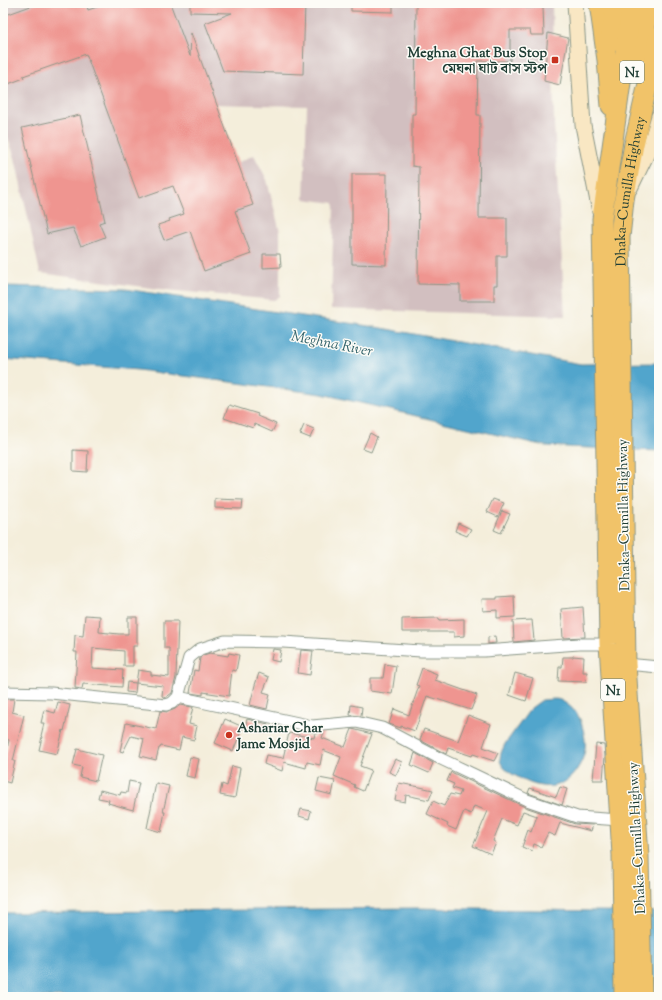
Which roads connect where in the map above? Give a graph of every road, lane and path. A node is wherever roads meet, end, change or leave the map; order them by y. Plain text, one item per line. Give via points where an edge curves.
1 (575, 3) edge
2 (599, 3) edge
3 (607, 3) edge
4 (616, 3) edge
5 (620, 3) edge
6 (625, 3) edge
7 (632, 3) edge
8 (638, 3) edge
9 (644, 3) edge
10 (651, 3) edge
11 (659, 36) edge
12 (607, 60) junction
13 (659, 116) edge
14 (614, 142) junction
15 (624, 200) junction
16 (602, 219) junction
17 (611, 240) junction
18 (616, 525) junction
19 (609, 644) junction
20 (626, 664) junction
21 (659, 667) edge
22 (3, 692) edge
23 (178, 697) junction
24 (620, 820) junction
25 (631, 856) junction
26 (624, 997) edge
27 (642, 997) edge

1 - 16 street via 583,124
2 - 12 highway, Dhaka–Cumilla Highway / N1
3 - 12 highway, Dhaka–Cumilla Highway / N1
4 - 12 highway, Dhaka–Cumilla Highway / N1
5 - 14 highway, Dhaka–Cumilla Highway / N1
6 - 14 highway, Dhaka–Cumilla Highway / N1
7 - 14 highway, Dhaka–Cumilla Highway / N1
8 - 14 highway, Dhaka–Cumilla Highway / N1
9 - 14 highway, Dhaka–Cumilla Highway / N1
10 - 14 highway, Dhaka–Cumilla Highway / N1
11 - 15 highway, Dhaka–Cumilla Highway / N1
12 - 14 highway, Dhaka–Cumilla Highway / N1
13 - 15 street via 650,147
14 - 16 highway, Dhaka–Cumilla Highway / N1
15 - 17 highway, Dhaka–Cumilla Highway / N1
16 - 17 highway, Dhaka–Cumilla Highway / N1
17 - 18 highway, Dhaka–Cumilla Highway / N1
18 - 19 highway, Dhaka–Cumilla Highway / N1
18 - 20 highway, Dhaka–Cumilla Highway / N1
19 - 23 street via 484,651 421,651 225,641 200,649 189,658
19 - 24 highway, Dhaka–Cumilla Highway / N1
20 - 21 street
20 - 25 highway, Dhaka–Cumilla Highway / N1
22 - 23 street via 50,693 166,705
23 - 24 street via 312,726 356,722 382,728 527,800 577,817
24 - 25 highway, Dhaka–Cumilla Highway / N1
25 - 26 highway, Dhaka–Cumilla Highway / N1
25 - 27 highway, Dhaka–Cumilla Highway / N1

